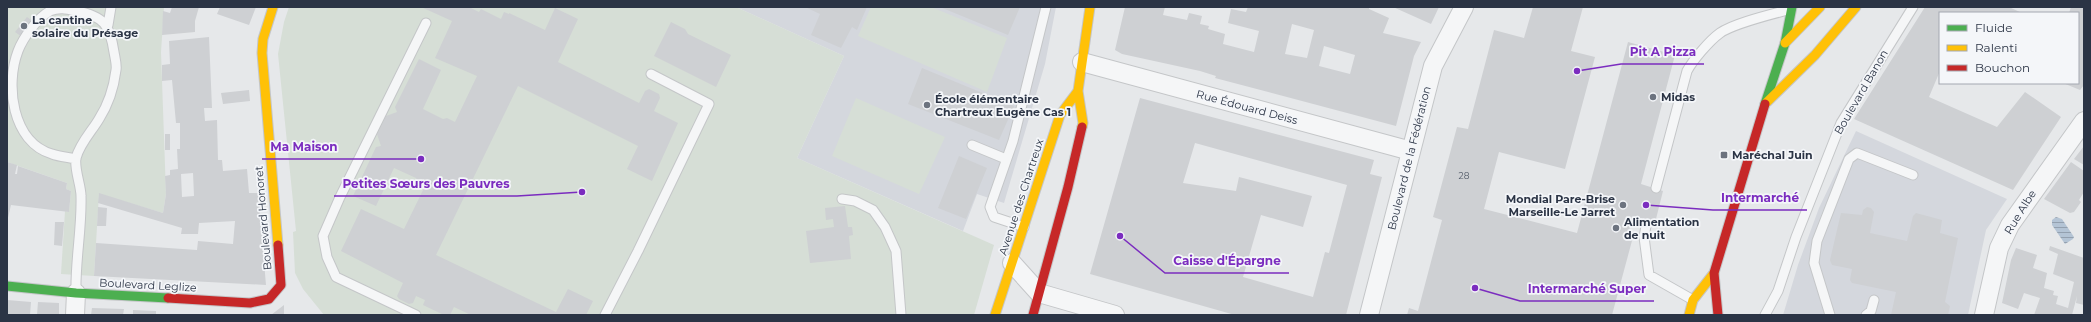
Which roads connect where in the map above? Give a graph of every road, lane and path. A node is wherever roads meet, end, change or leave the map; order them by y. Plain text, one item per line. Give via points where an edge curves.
1 (111, 7) edge
2 (273, 7) edge
3 (1046, 7) edge
4 (1090, 7) edge
5 (1464, 7) edge
6 (1820, 7) edge
7 (1856, 7) edge
8 (1912, 7) edge
9 (1791, 8) edge
10 (426, 23) dead end
11 (108, 25) junction
12 (1785, 43) junction
13 (1082, 62) junction
14 (651, 74) dead end
15 (1078, 91) junction
16 (1764, 104) junction
17 (2084, 121) edge
18 (972, 145) dead end
19 (1411, 151) junction
20 (76, 159) junction
21 (1006, 159) junction
22 (1913, 175) dead end
23 (1656, 188) dead end
24 (842, 199) dead end
25 (1646, 226) dead end
26 (1024, 227) junction
27 (1012, 263) junction
28 (1714, 273) junction
29 (281, 285) joint
30 (7, 286) edge
31 (76, 293) junction
32 (1039, 293) junction
33 (1693, 300) junction
34 (1874, 300) dead end
35 (75, 315) edge
36 (416, 315) edge
37 (604, 315) edge
38 (901, 315) edge
39 (995, 315) edge
40 (1033, 315) edge
41 (1115, 315) edge
42 (1369, 315) edge
43 (1689, 315) edge
44 (1718, 315) edge
45 (1765, 315) edge
46 (1830, 315) edge
47 (1866, 315) edge
48 (1984, 315) edge

1 - 11 lane
2 - 29 street, Boulevard Honoret via 263,39 262,52
3 - 21 lane via 1013,141
4 - 13 street, Avenue des Chartreux
5 - 19 street, Boulevard de la Fédération via 1433,66
6 - 12 street
7 - 16 street via 1815,55
8 - 45 lane, Boulevard Banon via 1841,123 1796,237 1778,291
9 - 12 street
9 - 23 lane via 1720,33 1691,64
10 - 36 lane via 322,236 327,257 336,277
11 - 20 lane via 116,69 110,94 100,118
11 - 20 lane via 93,14 61,8 49,12 33,26 18,50 13,72 12,101 17,118 32,142 51,154
12 - 16 street
13 - 15 street, Avenue des Chartreux
13 - 19 street, Rue Édouard Deiss
14 - 37 lane via 709,104
15 - 26 street, Avenue des Chartreux via 1060,115
15 - 32 street, Avenue des Chartreux via 1082,123
16 - 28 street
17 - 48 street, Rue Albe via 2010,224 1999,248
18 - 21 lane
19 - 42 street, Boulevard de la Fédération
20 - 31 lane via 81,196
21 - 26 lane via 990,207 994,217
22 - 46 lane via 1857,153 1849,159 1817,241 1814,263
24 - 38 lane via 855,201 873,210 885,227 896,251
25 - 33 lane via 1644,237 1650,275
26 - 27 street, Avenue des Chartreux
27 - 32 street
27 - 39 street, Avenue des Chartreux
28 - 33 street
28 - 44 street
29 - 31 street, Boulevard Leglize via 275,296 250,303
30 - 31 street, Boulevard Leglize
31 - 35 street
32 - 40 street, Avenue des Chartreux
32 - 41 street
33 - 43 street
34 - 47 lane via 1871,311

